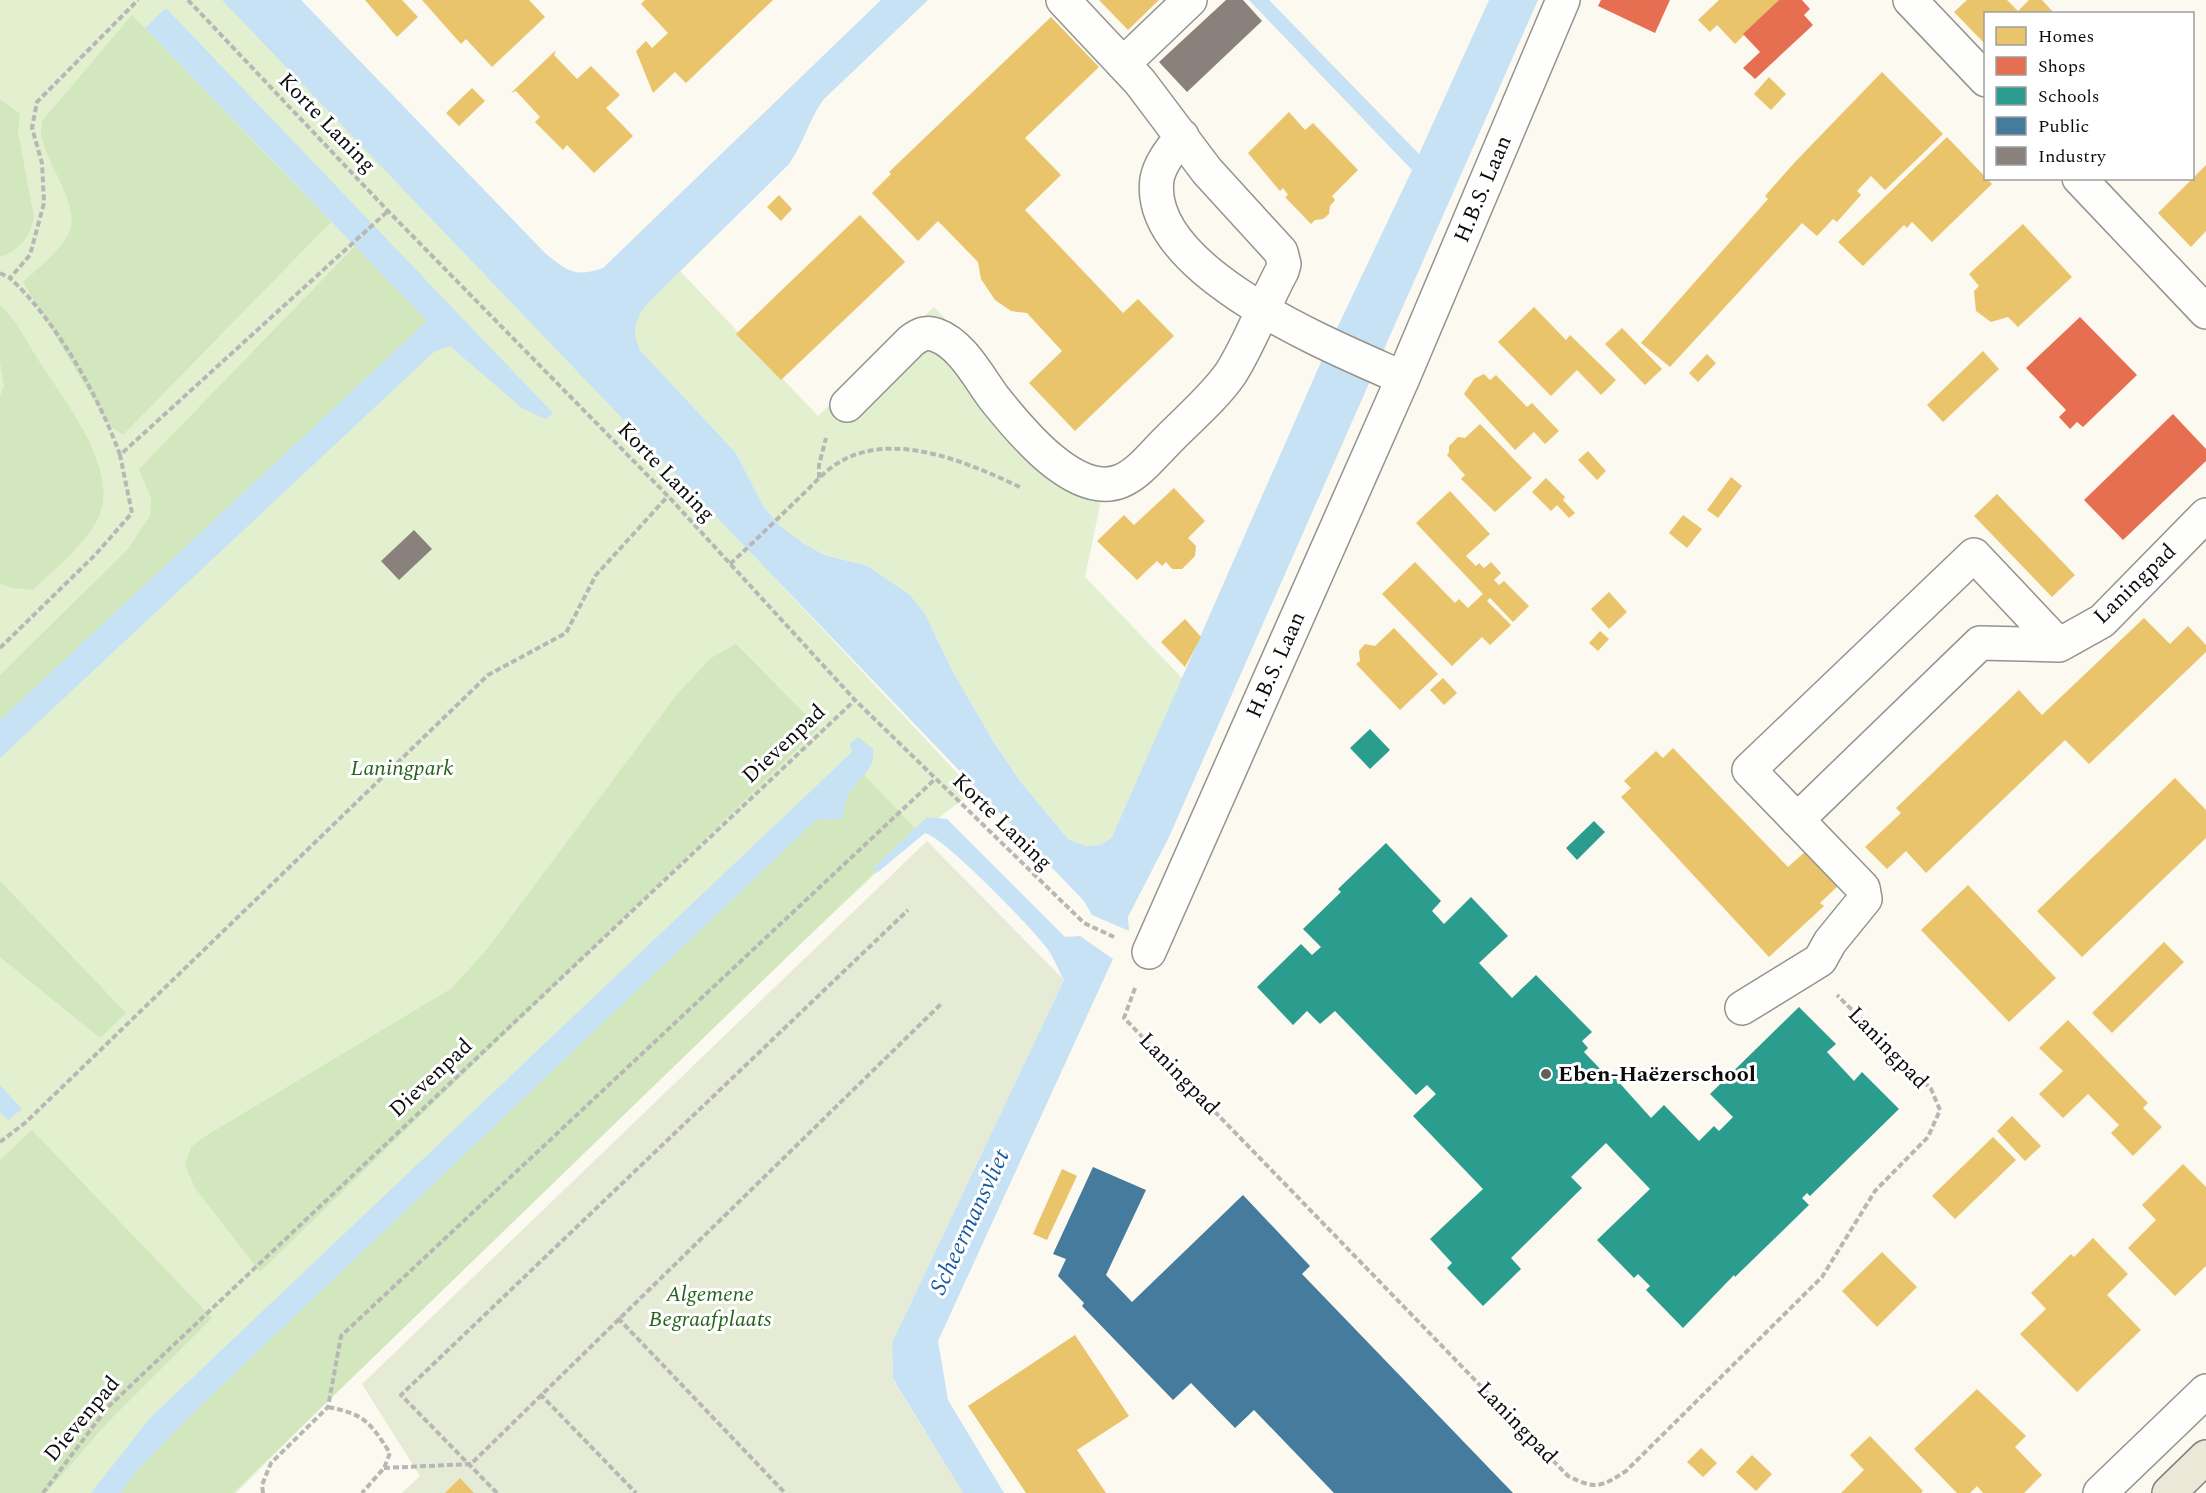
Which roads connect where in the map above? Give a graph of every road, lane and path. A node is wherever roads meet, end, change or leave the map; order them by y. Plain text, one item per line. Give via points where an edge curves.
1 (138, 0) edge
2 (188, 0) edge
3 (1063, 0) edge
4 (1190, 0) edge
5 (1563, 0) edge
6 (1921, 4) edge
7 (1123, 64) junction
8 (1984, 78) edge
9 (1182, 136) junction
10 (2081, 180) edge
11 (388, 211) junction
12 (0, 273) edge
13 (10, 278) junction
14 (1262, 309) junction
15 (2206, 312) edge
16 (1396, 375) junction
17 (847, 405) dead end
18 (120, 455) junction
19 (1083, 479) junction
20 (668, 496) junction
21 (2206, 515) edge
22 (730, 564) junction
23 (2059, 645) junction
24 (0, 648) edge
25 (855, 700) junction
26 (934, 780) junction
27 (1797, 820) junction
28 (908, 910) dead end
29 (1137, 946) junction
30 (1820, 960) junction
31 (941, 1004) dead end
32 (1742, 1008) dead end
33 (0, 1142) edge
34 (618, 1318) junction
35 (2206, 1391) edge
36 (540, 1394) junction
37 (328, 1407) junction
38 (2206, 1457) edge
39 (471, 1464) junction
40 (384, 1468) junction
41 (43, 1493) edge
42 (263, 1493) edge
43 (362, 1493) edge
44 (497, 1493) edge
45 (636, 1493) edge
46 (785, 1493) edge
47 (2100, 1493) edge
48 (2169, 1493) edge

1 - 13 path via 37,102 32,128 42,163 44,203 30,255
2 - 11 path, Korte Laning
3 - 7 street
4 - 7 street
5 - 16 street, H.B.S. Laan
6 - 8 street
7 - 9 street
9 - 14 street via 1207,171 1284,258 1282,271
9 - 14 street via 1165,159 1158,177 1156,190 1168,224 1206,272
10 - 15 street
11 - 18 path
11 - 20 path, Korte Laning
12 - 13 path
13 - 18 path via 33,299 79,371 107,420
14 - 16 street
14 - 19 street via 1229,375 1145,463 1114,483
16 - 29 street, H.B.S. Laan
17 - 19 street via 911,341 920,334 936,334 958,352 1040,449
18 - 24 path via 132,513
19 - 22 path via 1067,491 1041,495 948,459 921,452 869,450 837,463
20 - 22 path, Korte Laning
20 - 33 path via 596,574 566,633 489,675
21 - 23 street, Laningpad via 2102,621
22 - 25 path, Korte Laning
23 - 27 street via 1980,643
23 - 27 street via 1974,555 1749,770
25 - 26 path, Korte Laning
25 - 41 path, Dievenpad via 107,1408
26 - 29 path, Korte Laning via 1084,923
26 - 37 path via 341,1336
27 - 30 street via 1863,888 1865,899
28 - 39 path via 401,1395
29 - 30 path, Laningpad via 1124,1018 1568,1476 1588,1486 1604,1485 1626,1471 1822,1277 1875,1191 1928,1137 1940,1110 1931,1089 1831,990
30 - 32 street
31 - 34 path
34 - 36 path
34 - 46 path
35 - 47 street
36 - 39 path
36 - 45 path
37 - 40 path via 354,1413 375,1430 390,1453
37 - 42 path via 271,1463 262,1485
38 - 48 main road
39 - 40 path
39 - 44 path
40 - 43 path

